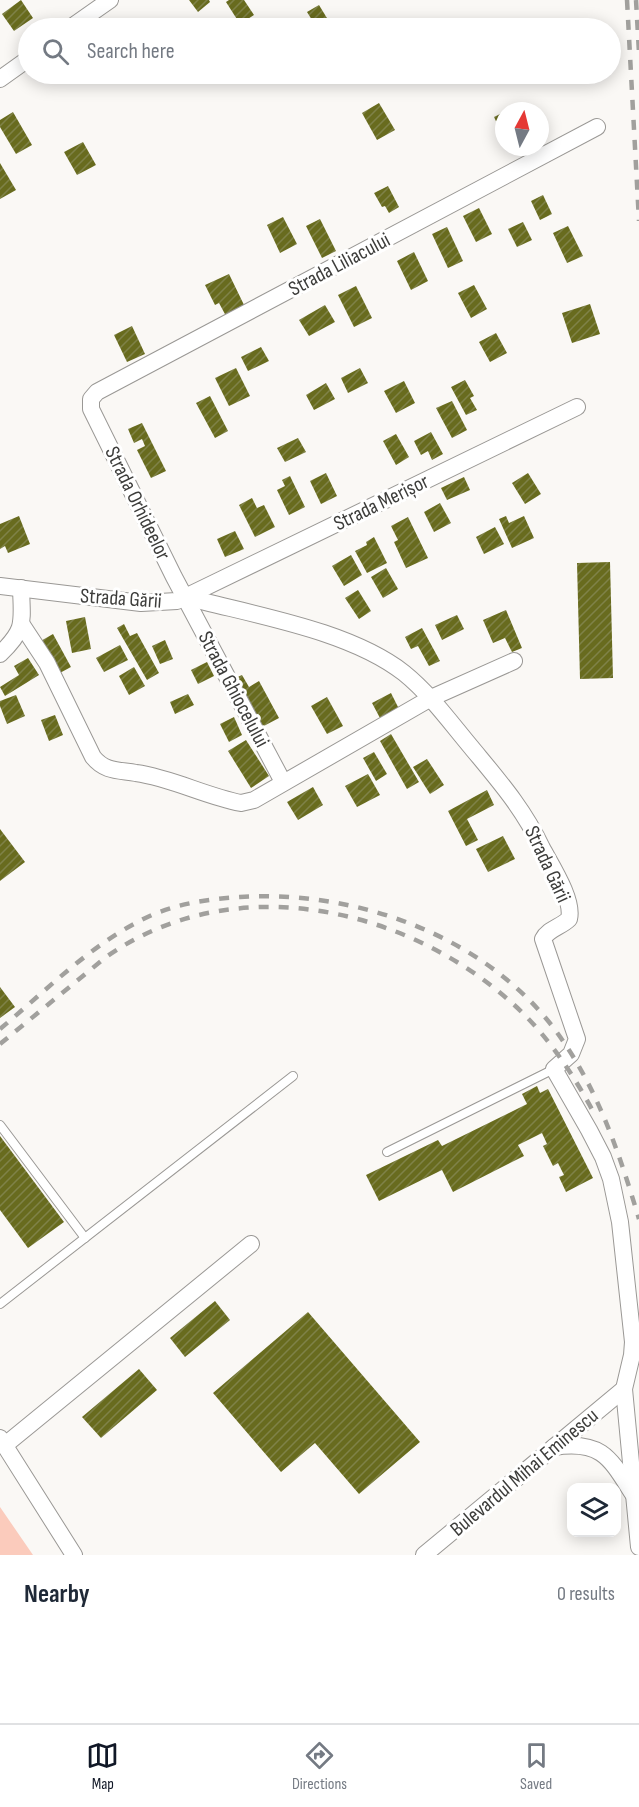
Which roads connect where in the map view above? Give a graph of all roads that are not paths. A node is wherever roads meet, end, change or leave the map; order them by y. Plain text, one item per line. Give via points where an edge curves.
1 (110, 0) edge
2 (84, 18) edge
3 (18, 66) edge
4 (0, 80) edge
5 (597, 127) dead end
6 (577, 407) dead end
7 (91, 409) joint
8 (0, 586) edge
9 (21, 588) junction
10 (186, 597) junction
11 (22, 625) junction
12 (0, 654) edge
13 (514, 661) dead end
14 (431, 698) junction
15 (283, 782) junction
16 (554, 1069) junction
17 (293, 1076) dead end
18 (0, 1125) edge
19 (387, 1152) dead end
20 (85, 1238) junction
21 (251, 1245) dead end
22 (0, 1304) edge
23 (624, 1389) junction
24 (2, 1442) edge
25 (554, 1448) junction
26 (634, 1497) junction
27 (639, 1547) edge
28 (74, 1555) edge
29 (424, 1555) edge

1 - 2 street
3 - 4 street
5 - 7 street, Strada Liliacului via 97,392 91,399
6 - 10 street, Strada Merișor
7 - 10 street, Strada Orhideelor
8 - 9 street, Strada Gării
9 - 10 street, Strada Gării via 148,603
9 - 11 street
10 - 14 street, Strada Gării via 341,639 386,661
10 - 15 street, Strada Ghiocelului
11 - 12 street via 15,640
11 - 15 street via 47,663 93,757 103,767 160,777 241,803 254,800
13 - 14 street
14 - 15 street
14 - 16 street, Strada Gării via 516,801 569,903 568,919 543,939 577,1039 571,1054
16 - 19 lane
16 - 23 street via 603,1156 617,1202 633,1342
17 - 20 lane
18 - 20 lane
20 - 22 lane
21 - 24 street
23 - 25 street, Bulevardul Mihai Eminescu
23 - 26 street
24 - 28 street
25 - 26 street via 584,1446 597,1450 612,1460
25 - 29 street, Bulevardul Mihai Eminescu
26 - 27 street

